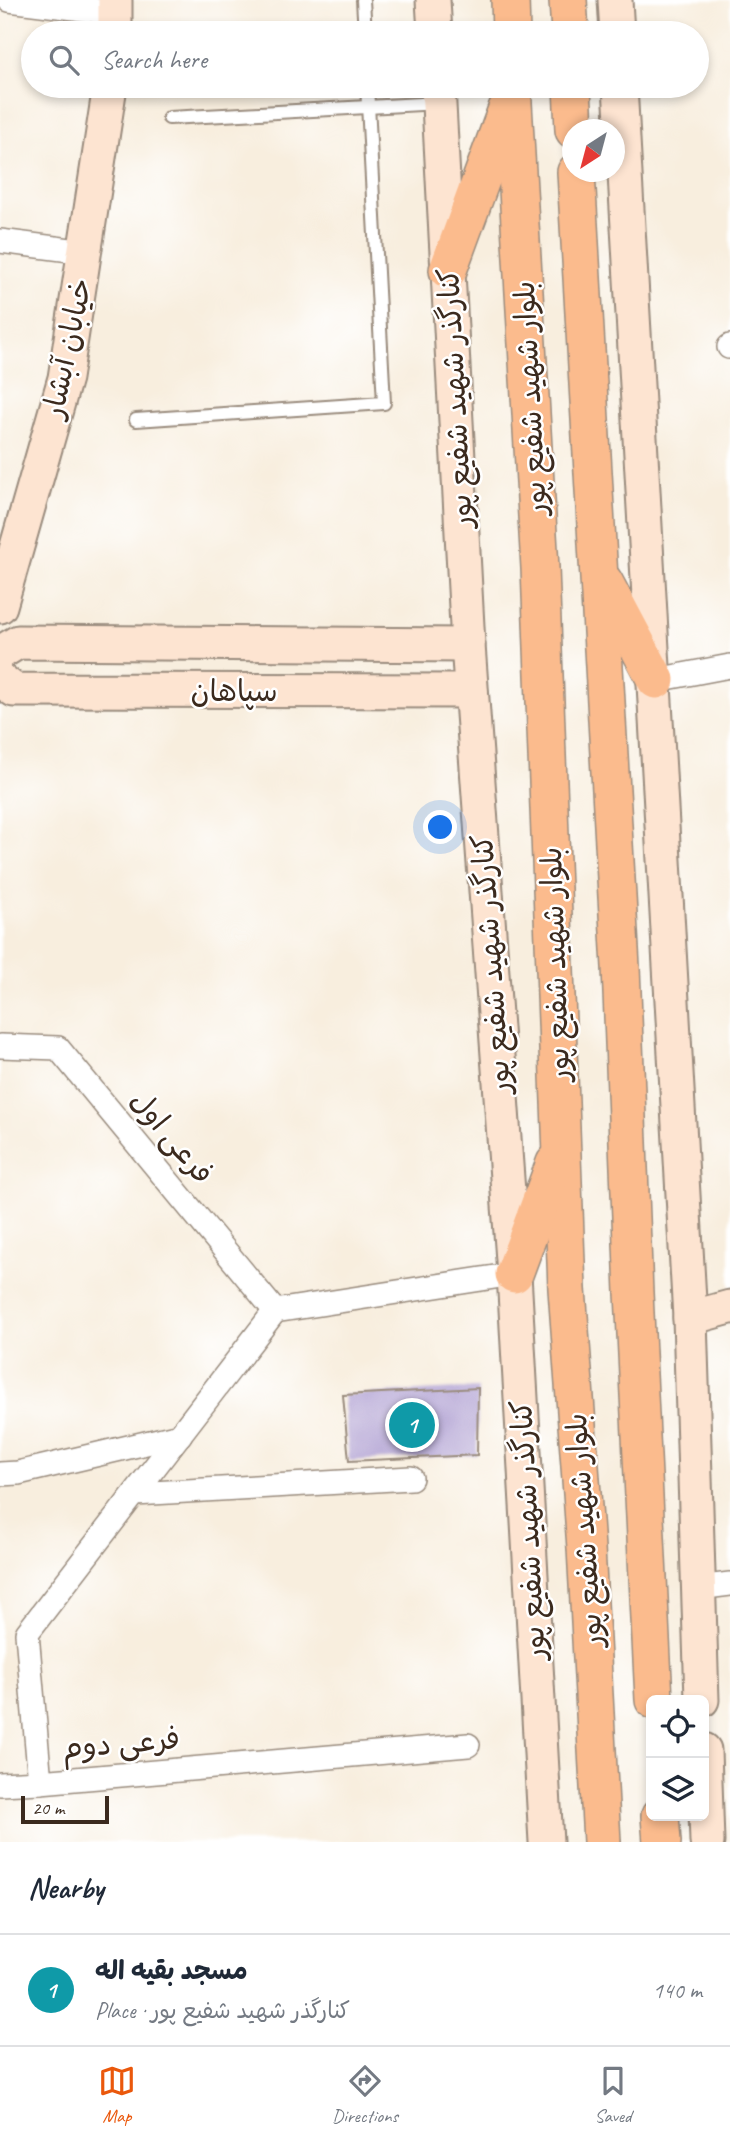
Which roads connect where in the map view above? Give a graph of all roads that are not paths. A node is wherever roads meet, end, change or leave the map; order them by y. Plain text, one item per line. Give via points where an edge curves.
1 (9, 0) edge
2 (363, 0) edge
3 (433, 0) edge
4 (510, 0) edge
5 (568, 0) edge
6 (615, 0) edge
7 (115, 15) edge
8 (364, 21) edge
9 (434, 21) edge
10 (511, 21) edge
11 (569, 21) edge
12 (616, 21) edge
13 (108, 98) edge
14 (368, 98) edge
15 (416, 98) edge
16 (438, 98) edge
17 (509, 98) edge
18 (512, 98) edge
19 (573, 98) edge
20 (621, 98) edge
21 (368, 107) junction
22 (169, 118) dead end
23 (574, 119) edge
24 (577, 182) edge
25 (0, 241) edge
26 (86, 252) junction
27 (448, 270) junction
28 (136, 420) dead end
29 (598, 570) junction
30 (0, 606) edge
31 (468, 645) junction
32 (0, 653) edge
33 (730, 666) edge
34 (0, 679) edge
35 (656, 680) junction
36 (471, 691) junction
37 (0, 1046) edge
38 (561, 1146) junction
39 (514, 1274) junction
40 (730, 1307) edge
41 (275, 1311) junction
42 (691, 1318) junction
43 (180, 1435) junction
44 (0, 1474) edge
45 (411, 1478) dead end
46 (135, 1494) junction
47 (714, 1586) edge
48 (654, 1695) edge
49 (703, 1695) edge
50 (468, 1745) dead end
51 (704, 1758) edge
52 (40, 1782) junction
53 (0, 1784) edge
54 (660, 1821) edge
55 (545, 1842) edge
56 (602, 1842) edge
57 (662, 1842) edge
58 (707, 1842) edge

1 - 7 street
2 - 8 lane
3 - 9 main road
4 - 10 main road
5 - 11 main road
6 - 12 main road
13 - 26 main road, خیابان آبشار
14 - 21 lane
15 - 21 lane
16 - 27 main road, کنارگذر شهید شفیع پور
17 - 27 main road
18 - 38 main road, بلوار شهید شفیع پور via 540,568
19 - 23 main road
20 - 35 main road
21 - 22 lane
21 - 28 lane via 384,403
24 - 29 main road, بلوار شهید شفیع پور
25 - 26 street
26 - 30 main road, خیابان آبشار via 65,378
27 - 31 main road, کنارگذر شهید شفیع پور
29 - 35 main road
29 - 48 main road, بلوار شهید شفیع پور
31 - 32 main road, سپاهان via 18,642
31 - 36 main road, کنارگذر شهید شفیع پور
33 - 35 street
34 - 36 main road, سپاهان via 15,690
35 - 42 main road
36 - 39 main road, کنارگذر شهید شفیع پور
37 - 41 street, فرعی اول via 58,1048
38 - 39 main road
38 - 56 main road, بلوار شهید شفیع پور
39 - 41 street
39 - 55 main road, کنارگذر شهید شفیع پور
40 - 42 main road
41 - 43 street, فرعی دوم
42 - 47 main road
43 - 44 street
43 - 46 street, فرعی دوم
45 - 46 street
46 - 52 street, فرعی دوم via 27,1633
47 - 49 main road
50 - 52 street, فرعی دوم
51 - 58 main road
52 - 53 street
54 - 57 main road

